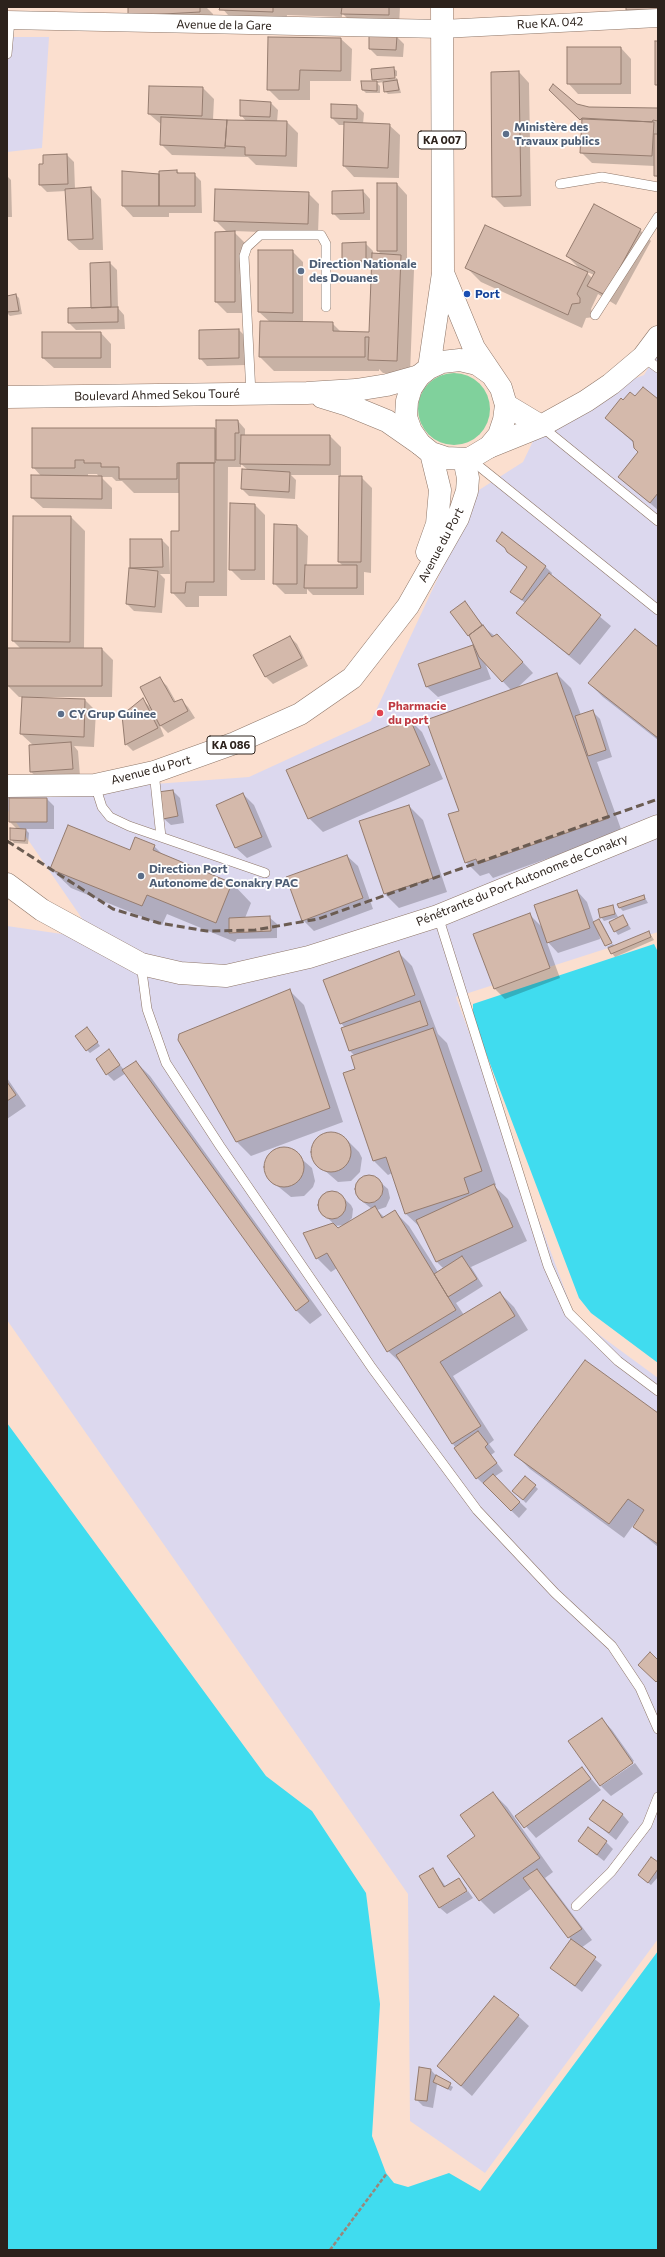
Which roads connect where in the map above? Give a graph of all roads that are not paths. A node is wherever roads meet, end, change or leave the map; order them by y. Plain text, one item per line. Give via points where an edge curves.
1 (442, 7) edge
2 (9, 16) edge
3 (658, 18) edge
4 (442, 29) junction
5 (7, 54) edge
6 (560, 184) dead end
7 (658, 188) edge
8 (658, 217) edge
9 (443, 273) junction
10 (326, 307) dead end
11 (595, 315) dead end
12 (658, 337) edge
13 (651, 362) edge
14 (424, 372) junction
15 (491, 374) junction
16 (307, 393) junction
17 (251, 394) junction
18 (7, 397) edge
19 (506, 405) junction
20 (541, 426) junction
21 (489, 446) junction
22 (426, 448) junction
23 (466, 459) junction
24 (658, 521) edge
25 (408, 606) junction
26 (658, 610) edge
27 (154, 772) junction
28 (95, 785) junction
29 (7, 786) edge
30 (658, 826) edge
31 (161, 837) junction
32 (265, 873) dead end
33 (7, 884) edge
34 (438, 916) junction
35 (141, 964) junction
36 (658, 1391) edge
37 (658, 1730) edge
38 (658, 1797) edge
39 (576, 1906) dead end

1 - 4 main road, KA 007
2 - 4 street, Avenue de la Gare
2 - 5 lane
3 - 4 street, Rue KA. 042
4 - 9 main road, KA 007
6 - 7 lane via 602,178
8 - 11 lane
9 - 14 main road, KA 007
9 - 15 main road, KA 007 via 474,348
10 - 17 lane via 326,244 321,235 260,234 247,247 244,256
12 - 13 main road
13 - 20 main road
14 - 15 main road via 442,362 460,360 477,364
14 - 16 main road, Boulevard Ahmed Sekou Touré via 387,385
14 - 22 main road via 411,388 406,401 406,417 411,431
15 - 19 main road via 501,388
16 - 17 main road, Boulevard Ahmed Sekou Touré
16 - 22 main road, Boulevard Ahmed Sekou Touré via 348,405 387,421
17 - 18 main road, Boulevard Ahmed Sekou Touré
19 - 20 main road
19 - 21 main road via 499,435
20 - 21 main road
20 - 24 lane
21 - 23 main road
22 - 23 main road via 446,458
22 - 25 main road, Avenue du Port / KA 086 via 440,490 437,524
23 - 25 main road, Avenue du Port / KA 086 via 468,491 458,518
23 - 26 lane
25 - 27 main road, Avenue du Port / KA 086 via 352,678 300,714 228,746
27 - 28 main road, Avenue du Port / KA 086
27 - 31 lane
28 - 29 main road, Avenue du Port / KA 086
28 - 31 lane via 102,807 110,817
30 - 34 main road, Pénétrante du Port Autonome de Conakry
31 - 32 lane
33 - 35 main road, Pénétrante du Port Autonome de Conakry via 42,910
34 - 35 main road, Pénétrante du Port Autonome de Conakry via 309,957 226,976 180,973
34 - 36 lane via 548,1266 569,1313 618,1361
35 - 37 lane via 148,1009 166,1063 224,1153 372,1368 477,1510 555,1593 612,1646 640,1688
38 - 39 lane via 647,1825 611,1872

